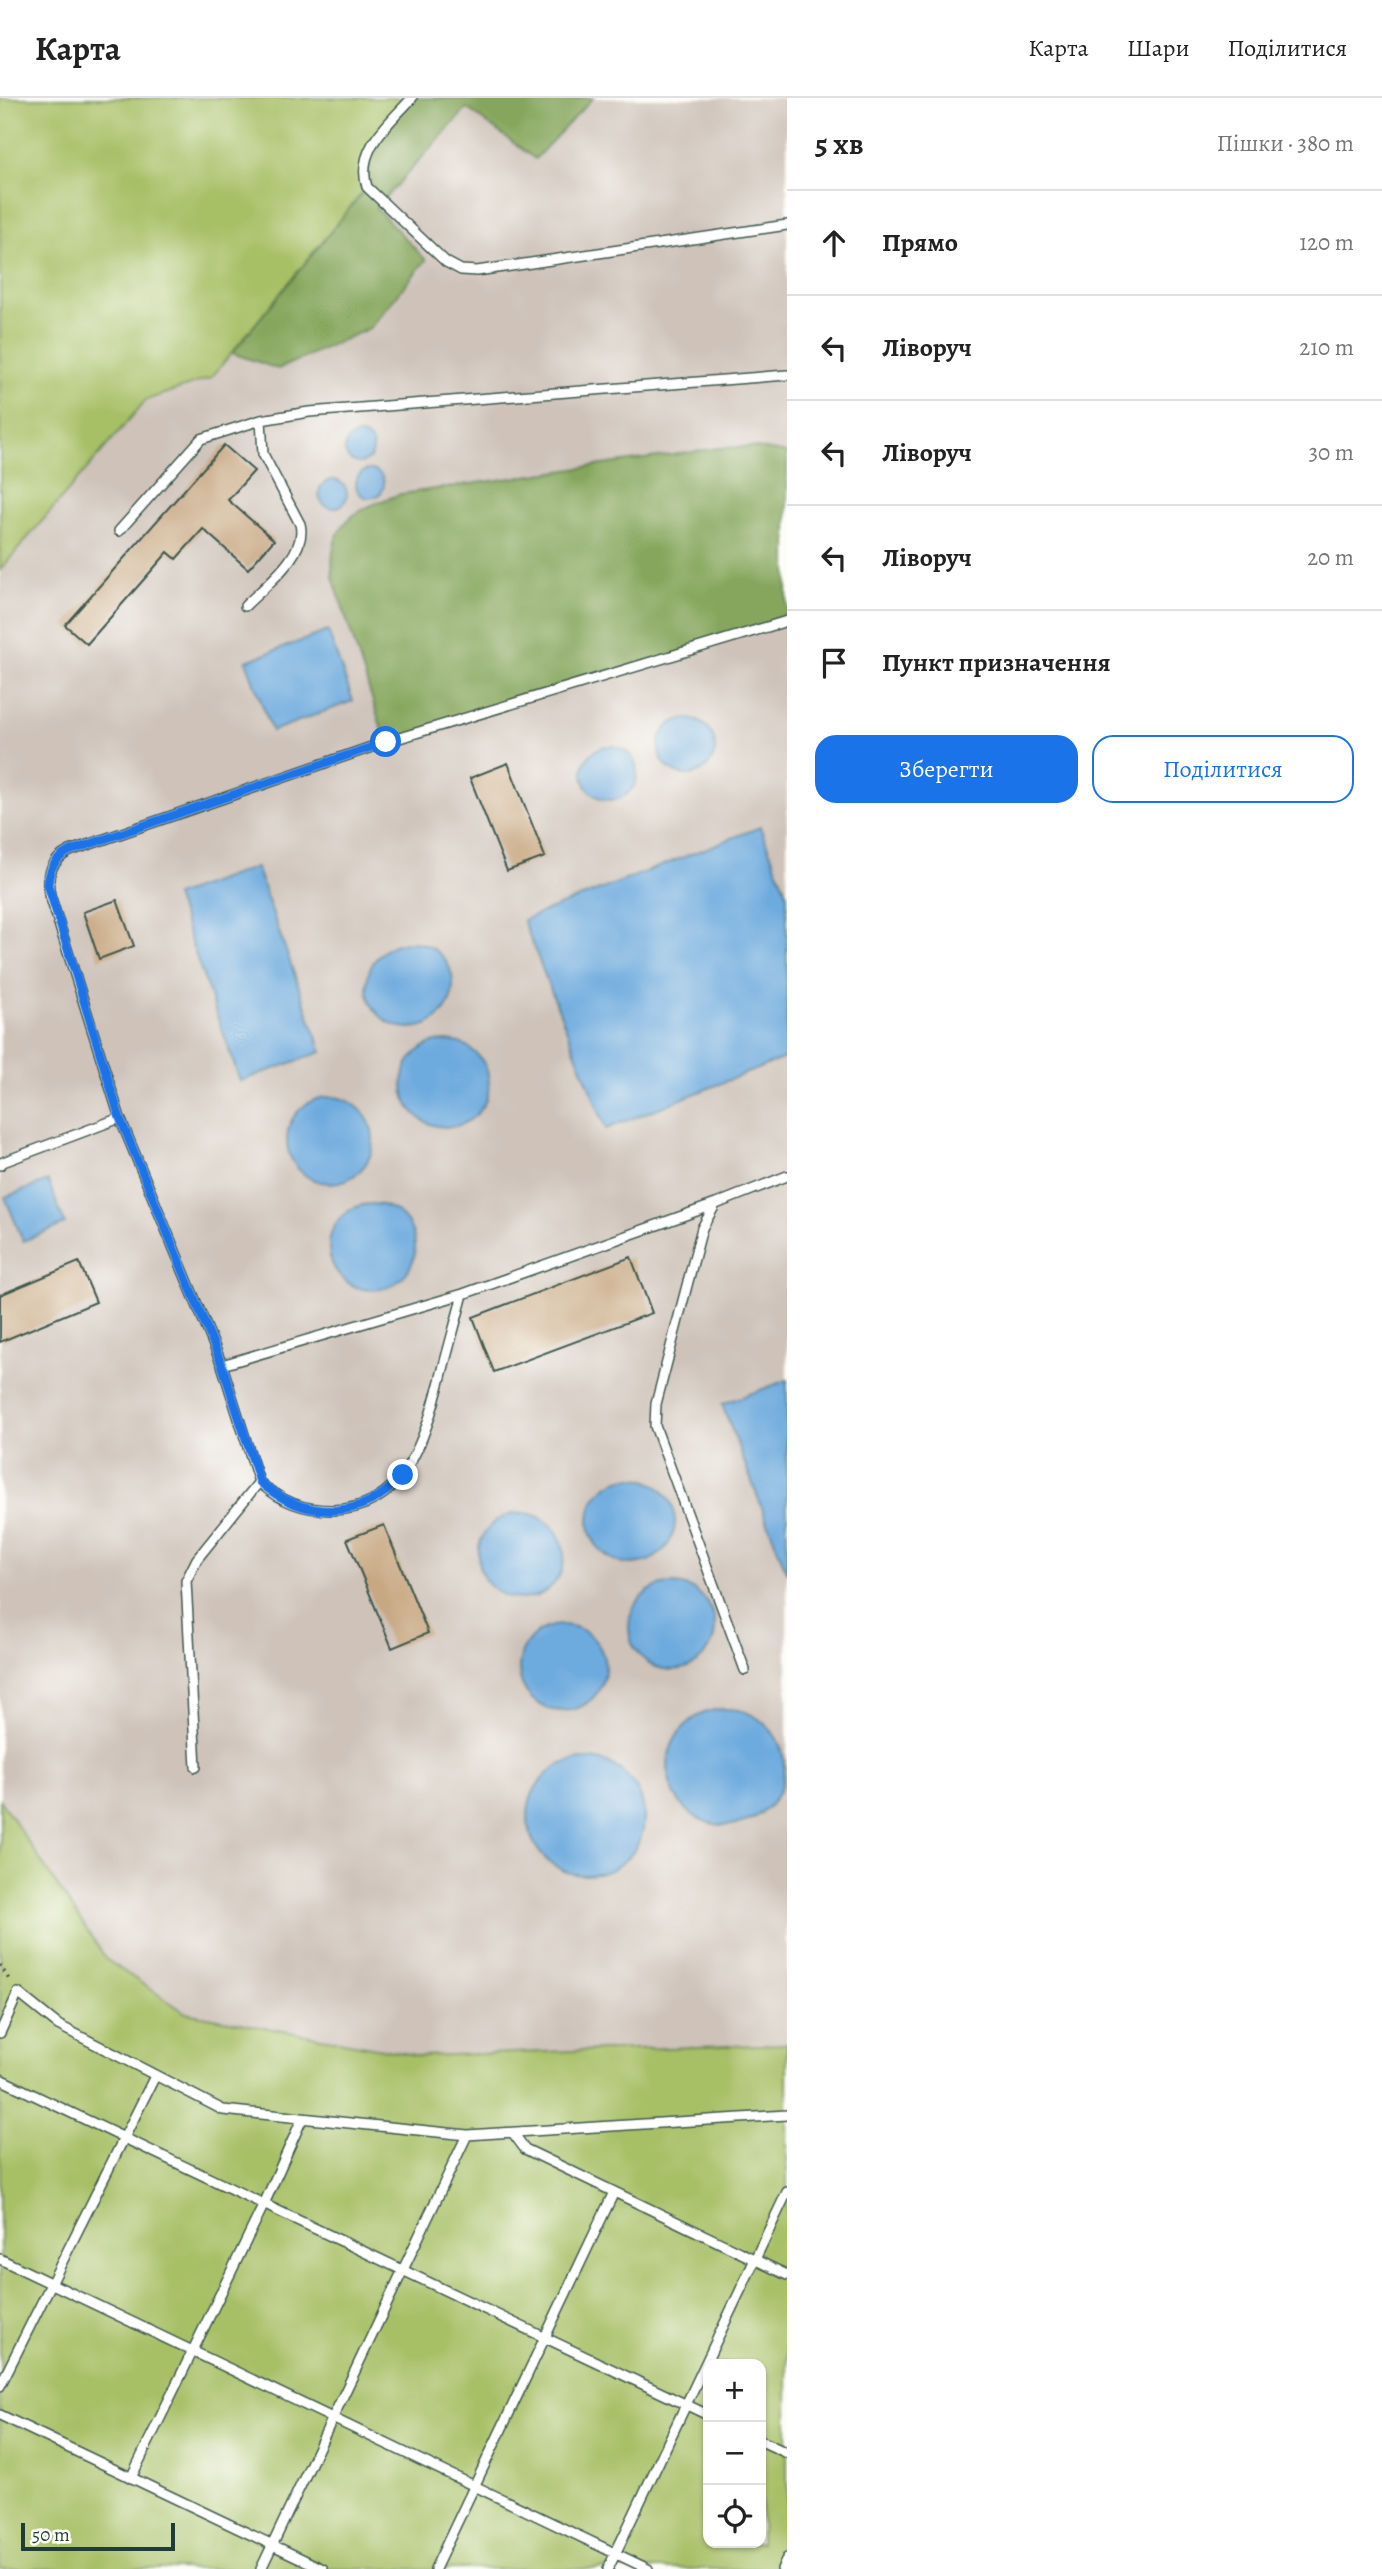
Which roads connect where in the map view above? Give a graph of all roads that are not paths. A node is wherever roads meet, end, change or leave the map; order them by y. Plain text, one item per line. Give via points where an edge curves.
1 (412, 98) edge
2 (787, 225) edge
3 (787, 375) edge
4 (261, 420) junction
5 (119, 531) dead end
6 (246, 606) dead end
7 (787, 621) edge
8 (120, 1118) junction
9 (0, 1165) edge
10 (787, 1176) edge
11 (716, 1204) junction
12 (463, 1294) junction
13 (222, 1365) junction
14 (260, 1482) junction
15 (744, 1670) dead end
16 (197, 1766) dead end
17 (0, 2033) edge
18 (155, 2076) junction
19 (0, 2078) edge
20 (787, 2115) edge
21 (302, 2119) junction
22 (513, 2133) junction
23 (467, 2135) junction
24 (123, 2137) junction
25 (614, 2192) junction
26 (787, 2192) edge
27 (264, 2204) junction
28 (0, 2259) edge
29 (755, 2259) junction
30 (404, 2270) junction
31 (787, 2275) edge
32 (52, 2284) junction
33 (545, 2338) junction
34 (193, 2351) junction
35 (0, 2386) edge
36 (686, 2405) junction
37 (703, 2413) edge
38 (0, 2415) edge
39 (333, 2418) junction
40 (766, 2444) edge
41 (787, 2454) edge
42 (131, 2478) junction
43 (475, 2486) junction
44 (272, 2545) junction
45 (615, 2553) junction
46 (787, 2558) edge
47 (261, 2569) edge
48 (323, 2569) edge
49 (435, 2569) edge
50 (607, 2569) edge
51 (648, 2569) edge
52 (782, 2569) edge

1 - 2 lane via 368,150 367,187 446,262 461,270
3 - 4 lane via 309,412
4 - 5 lane via 201,439
4 - 6 lane via 263,454 302,535 293,556
7 - 8 lane via 386,742 61,855 51,869 50,895
8 - 9 lane
8 - 13 lane
10 - 11 lane
11 - 12 lane
11 - 15 lane via 702,1228 654,1426
12 - 13 lane
12 - 14 lane via 423,1438 394,1485 363,1506 330,1510 285,1502
13 - 14 lane
14 - 16 lane via 197,1559 186,1581
17 - 18 lane via 18,1993 58,2025
18 - 21 lane via 223,2110
18 - 24 lane
19 - 24 lane
20 - 22 lane
21 - 23 lane
21 - 27 lane
22 - 23 lane
22 - 25 lane via 525,2149
23 - 30 lane
24 - 27 lane
24 - 32 lane
25 - 29 lane
25 - 33 lane
26 - 29 lane
27 - 30 lane
27 - 34 lane
28 - 32 lane
29 - 31 lane
29 - 36 lane
30 - 33 lane
30 - 39 lane
32 - 34 lane
32 - 35 lane
33 - 36 lane
33 - 43 lane
34 - 39 lane
34 - 42 lane
36 - 37 lane
36 - 45 lane
38 - 42 lane
39 - 43 lane
39 - 44 lane
40 - 41 lane
42 - 44 lane
43 - 45 lane
43 - 49 lane
44 - 47 lane
44 - 48 lane
45 - 50 lane
45 - 51 lane
46 - 52 lane

